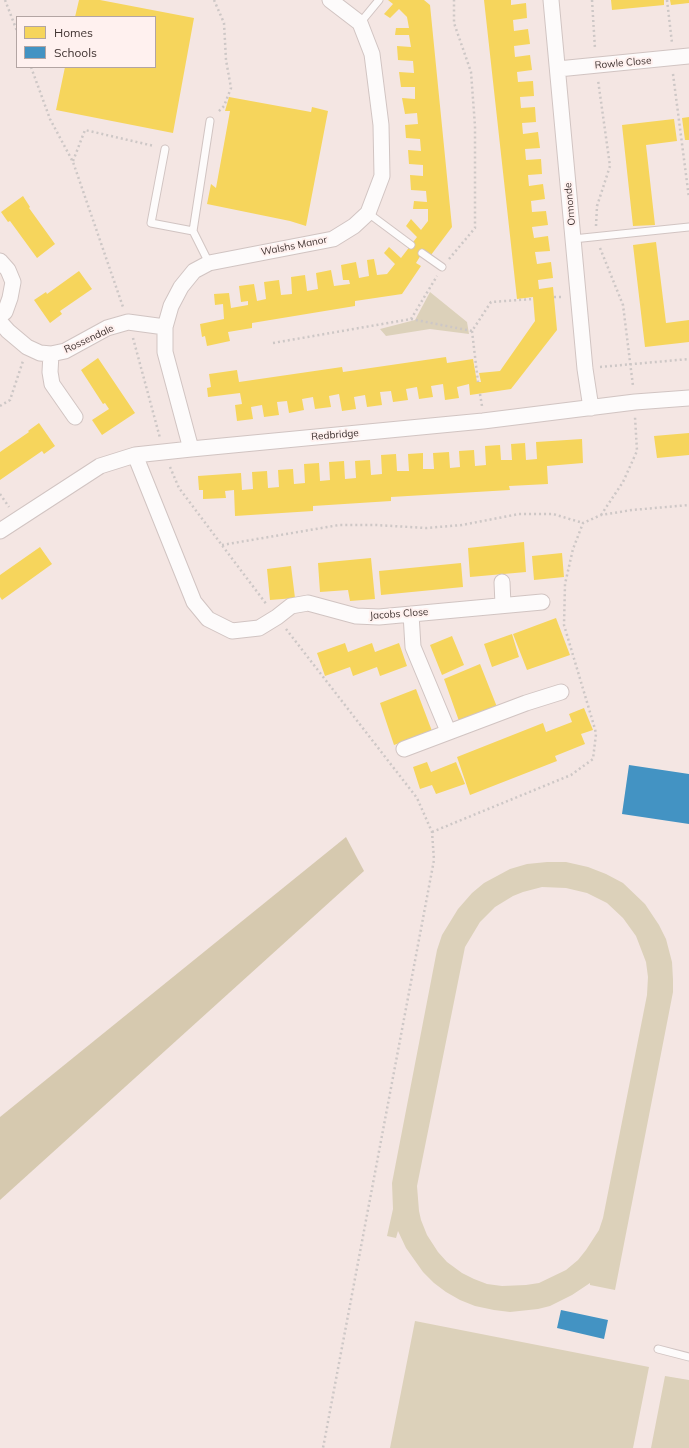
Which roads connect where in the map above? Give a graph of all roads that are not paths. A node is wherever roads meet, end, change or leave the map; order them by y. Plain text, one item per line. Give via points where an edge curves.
1 (330, 0) edge
2 (379, 0) edge
3 (551, 0) edge
4 (360, 23) junction
5 (689, 56) edge
6 (558, 68) junction
7 (210, 120) road end
8 (165, 149) road end
9 (368, 213) junction
10 (689, 227) edge
11 (193, 231) junction
12 (572, 239) junction
13 (411, 245) dead end
14 (422, 253) dead end
15 (0, 261) edge
16 (209, 262) junction
17 (442, 267) road end
18 (0, 316) edge
19 (0, 322) edge
20 (165, 327) junction
21 (51, 354) junction
22 (689, 398) edge
23 (591, 408) junction
24 (75, 417) dead end
25 (192, 449) junction
26 (135, 455) junction
27 (0, 531) edge
28 (502, 582) dead end
29 (542, 602) dead end
30 (503, 605) junction
31 (411, 614) junction
32 (561, 692) dead end
33 (448, 731) junction
34 (404, 749) dead end
35 (658, 1349) dead end
36 (689, 1357) edge

1 - 4 street
2 - 4 lane
3 - 6 street, Ormonde
4 - 9 street, Walshs Manor via 372,54 381,125 382,176
5 - 6 street, Rowle Close
6 - 12 street, Ormonde
7 - 11 lane
8 - 11 lane via 151,224
9 - 13 lane
9 - 16 street, Walshs Manor via 334,239
10 - 12 lane
11 - 16 lane
12 - 23 street, Ormonde via 584,369
14 - 17 lane
15 - 18 street via 8,270 13,282 5,312
16 - 20 street, Walshs Manor via 194,272 181,287 171,306
19 - 21 street, Rossendale via 27,347 40,353
20 - 21 street, Rossendale via 128,322 107,328 65,351
20 - 25 street, Walshs Manor via 166,352
21 - 24 street via 52,384
22 - 23 street, Redbridge
23 - 25 street, Redbridge via 475,422
25 - 26 street, Redbridge
26 - 27 street, Redbridge via 100,466
26 - 31 street, Jacobs Close via 194,602 208,619 232,631 259,628 291,606 308,603 356,616
28 - 30 street
29 - 30 street, Jacobs Close
30 - 31 street, Jacobs Close
31 - 33 street via 413,647
32 - 33 street via 523,698
33 - 34 street
35 - 36 lane

